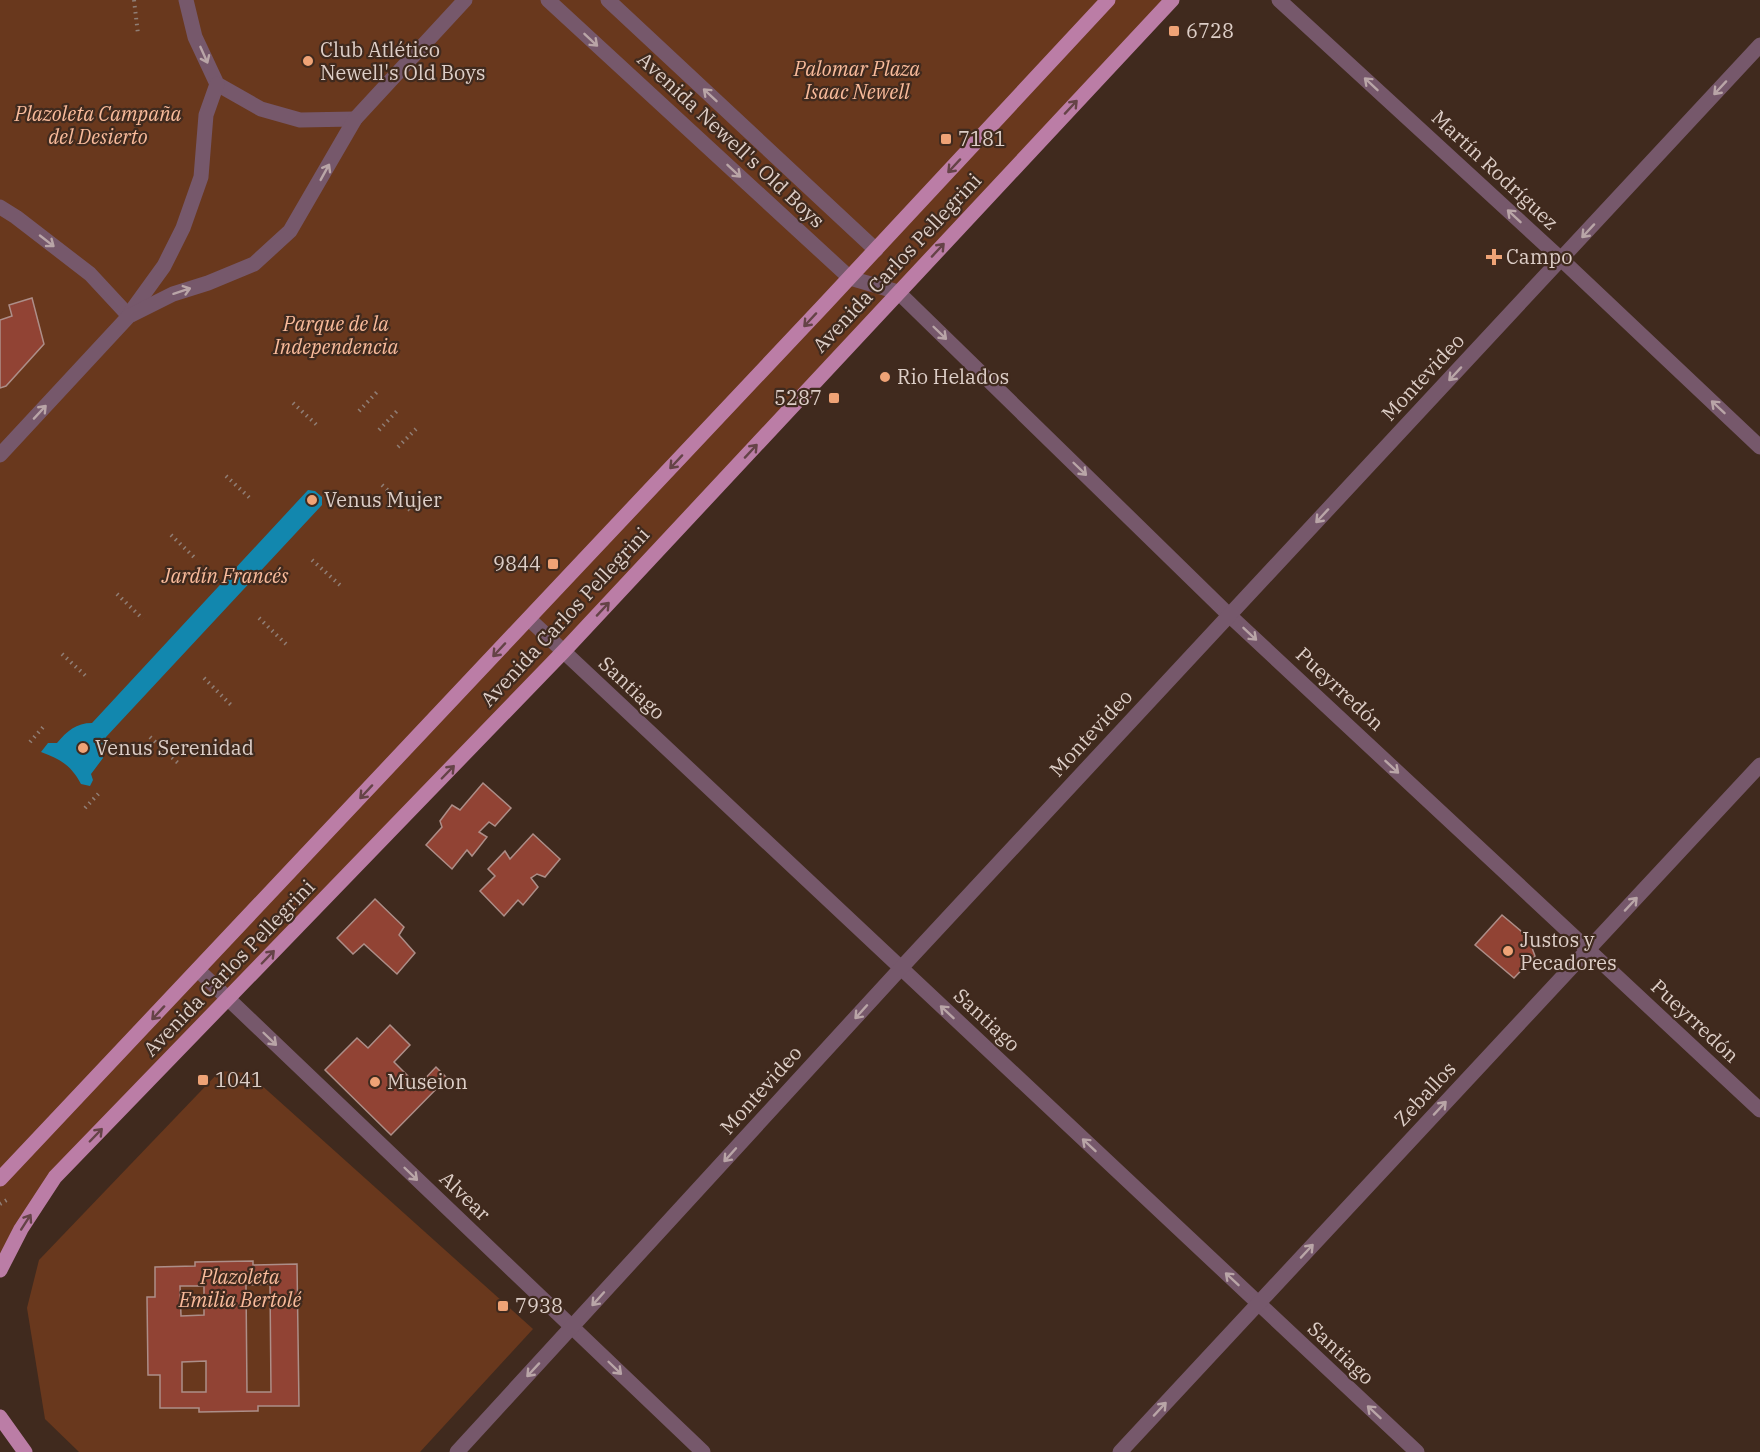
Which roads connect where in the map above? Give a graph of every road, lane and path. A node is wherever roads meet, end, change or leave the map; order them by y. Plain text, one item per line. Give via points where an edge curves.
1 (134, 0) edge
2 (186, 0) edge
3 (465, 0) edge
4 (548, 0) edge
5 (608, 0) edge
6 (1108, 0) edge
7 (1172, 0) edge
8 (1279, 0) edge
9 (138, 34) dead end
10 (1760, 45) edge
11 (217, 84) junction
12 (355, 119) junction
13 (0, 207) edge
14 (876, 250) junction
15 (1562, 260) junction
16 (850, 278) junction
17 (898, 292) junction
18 (129, 316) junction
19 (378, 392) dead end
20 (292, 403) dead end
21 (359, 411) dead end
22 (397, 411) dead end
23 (319, 427) dead end
24 (416, 429) dead end
25 (379, 430) dead end
26 (398, 447) dead end
27 (1760, 447) edge
28 (0, 455) edge
29 (226, 476) dead end
30 (382, 484) dead end
31 (252, 500) dead end
32 (412, 512) dead end
33 (171, 535) dead end
34 (197, 560) dead end
35 (312, 560) dead end
36 (342, 587) dead end
37 (117, 594) dead end
38 (1229, 615) junction
39 (259, 618) dead end
40 (143, 619) dead end
41 (529, 619) junction
42 (288, 646) dead end
43 (563, 652) junction
44 (62, 654) dead end
45 (88, 678) dead end
46 (204, 678) dead end
47 (232, 706) dead end
48 (45, 725) dead end
49 (150, 736) dead end
50 (30, 742) dead end
51 (178, 763) dead end
52 (1760, 765) edge
53 (101, 791) dead end
54 (85, 808) dead end
55 (1588, 950) junction
56 (901, 969) junction
57 (198, 970) junction
58 (228, 999) junction
59 (1760, 1110) edge
60 (0, 1179) edge
61 (0, 1270) edge
62 (1258, 1304) junction
63 (572, 1327) junction
64 (0, 1417) edge
65 (26, 1452) edge
66 (457, 1452) edge
67 (703, 1452) edge
68 (1120, 1452) edge
69 (1417, 1452) edge

1 - 9 path
2 -> 11 street via 195,37
3 - 12 street
4 -> 16 street, Avenida Newell's Old Boys
14 -> 5 street, Avenida Newell's Old Boys
6 -> 14 main road, Avenida Carlos Pellegrini
17 -> 7 main road, Avenida Carlos Pellegrini
15 -> 8 street, Martín Rodríguez
10 -> 15 street, Montevideo
11 - 12 street via 261,109 300,120
11 - 18 street via 206,115 201,177 183,228 164,266
18 -> 12 street via 173,294 254,264 290,231
13 -> 18 street via 90,274
14 - 16 main road, Avenida Carlos Pellegrini
27 -> 15 street, Martín Rodríguez
15 -> 38 street, Montevideo
16 - 17 street, Avenida Newell's Old Boys
16 -> 41 main road, Avenida Carlos Pellegrini
17 -> 38 street, Pueyrredón
43 -> 17 main road, Avenida Carlos Pellegrini
28 -> 18 street
19 - 21 path
20 - 23 path
22 - 25 path
24 - 26 path
29 - 31 path
30 - 32 path
33 - 34 path
35 - 36 path
37 - 40 path
38 -> 55 street, Pueyrredón
38 - 56 street, Montevideo
39 - 42 path
41 - 43 street, Santiago
41 -> 57 main road, Avenida Carlos Pellegrini
43 - 56 street, Santiago
58 -> 43 main road, Avenida Carlos Pellegrini
44 - 45 path
46 - 47 path
48 - 50 path
49 - 51 path
55 -> 52 street, Zeballos
53 - 54 path
55 - 59 street, Pueyrredón
62 -> 55 street, Zeballos
62 -> 56 street, Santiago
56 -> 63 street, Montevideo
57 - 58 street, Alvear
57 -> 60 main road, Avenida Carlos Pellegrini
61 -> 58 main road, Avenida Carlos Pellegrini via 55,1177
58 -> 63 street, Alvear
68 -> 62 street, Zeballos
69 -> 62 street, Santiago
63 -> 66 street, Montevideo
63 -> 67 street, Alvear
64 - 65 main road

